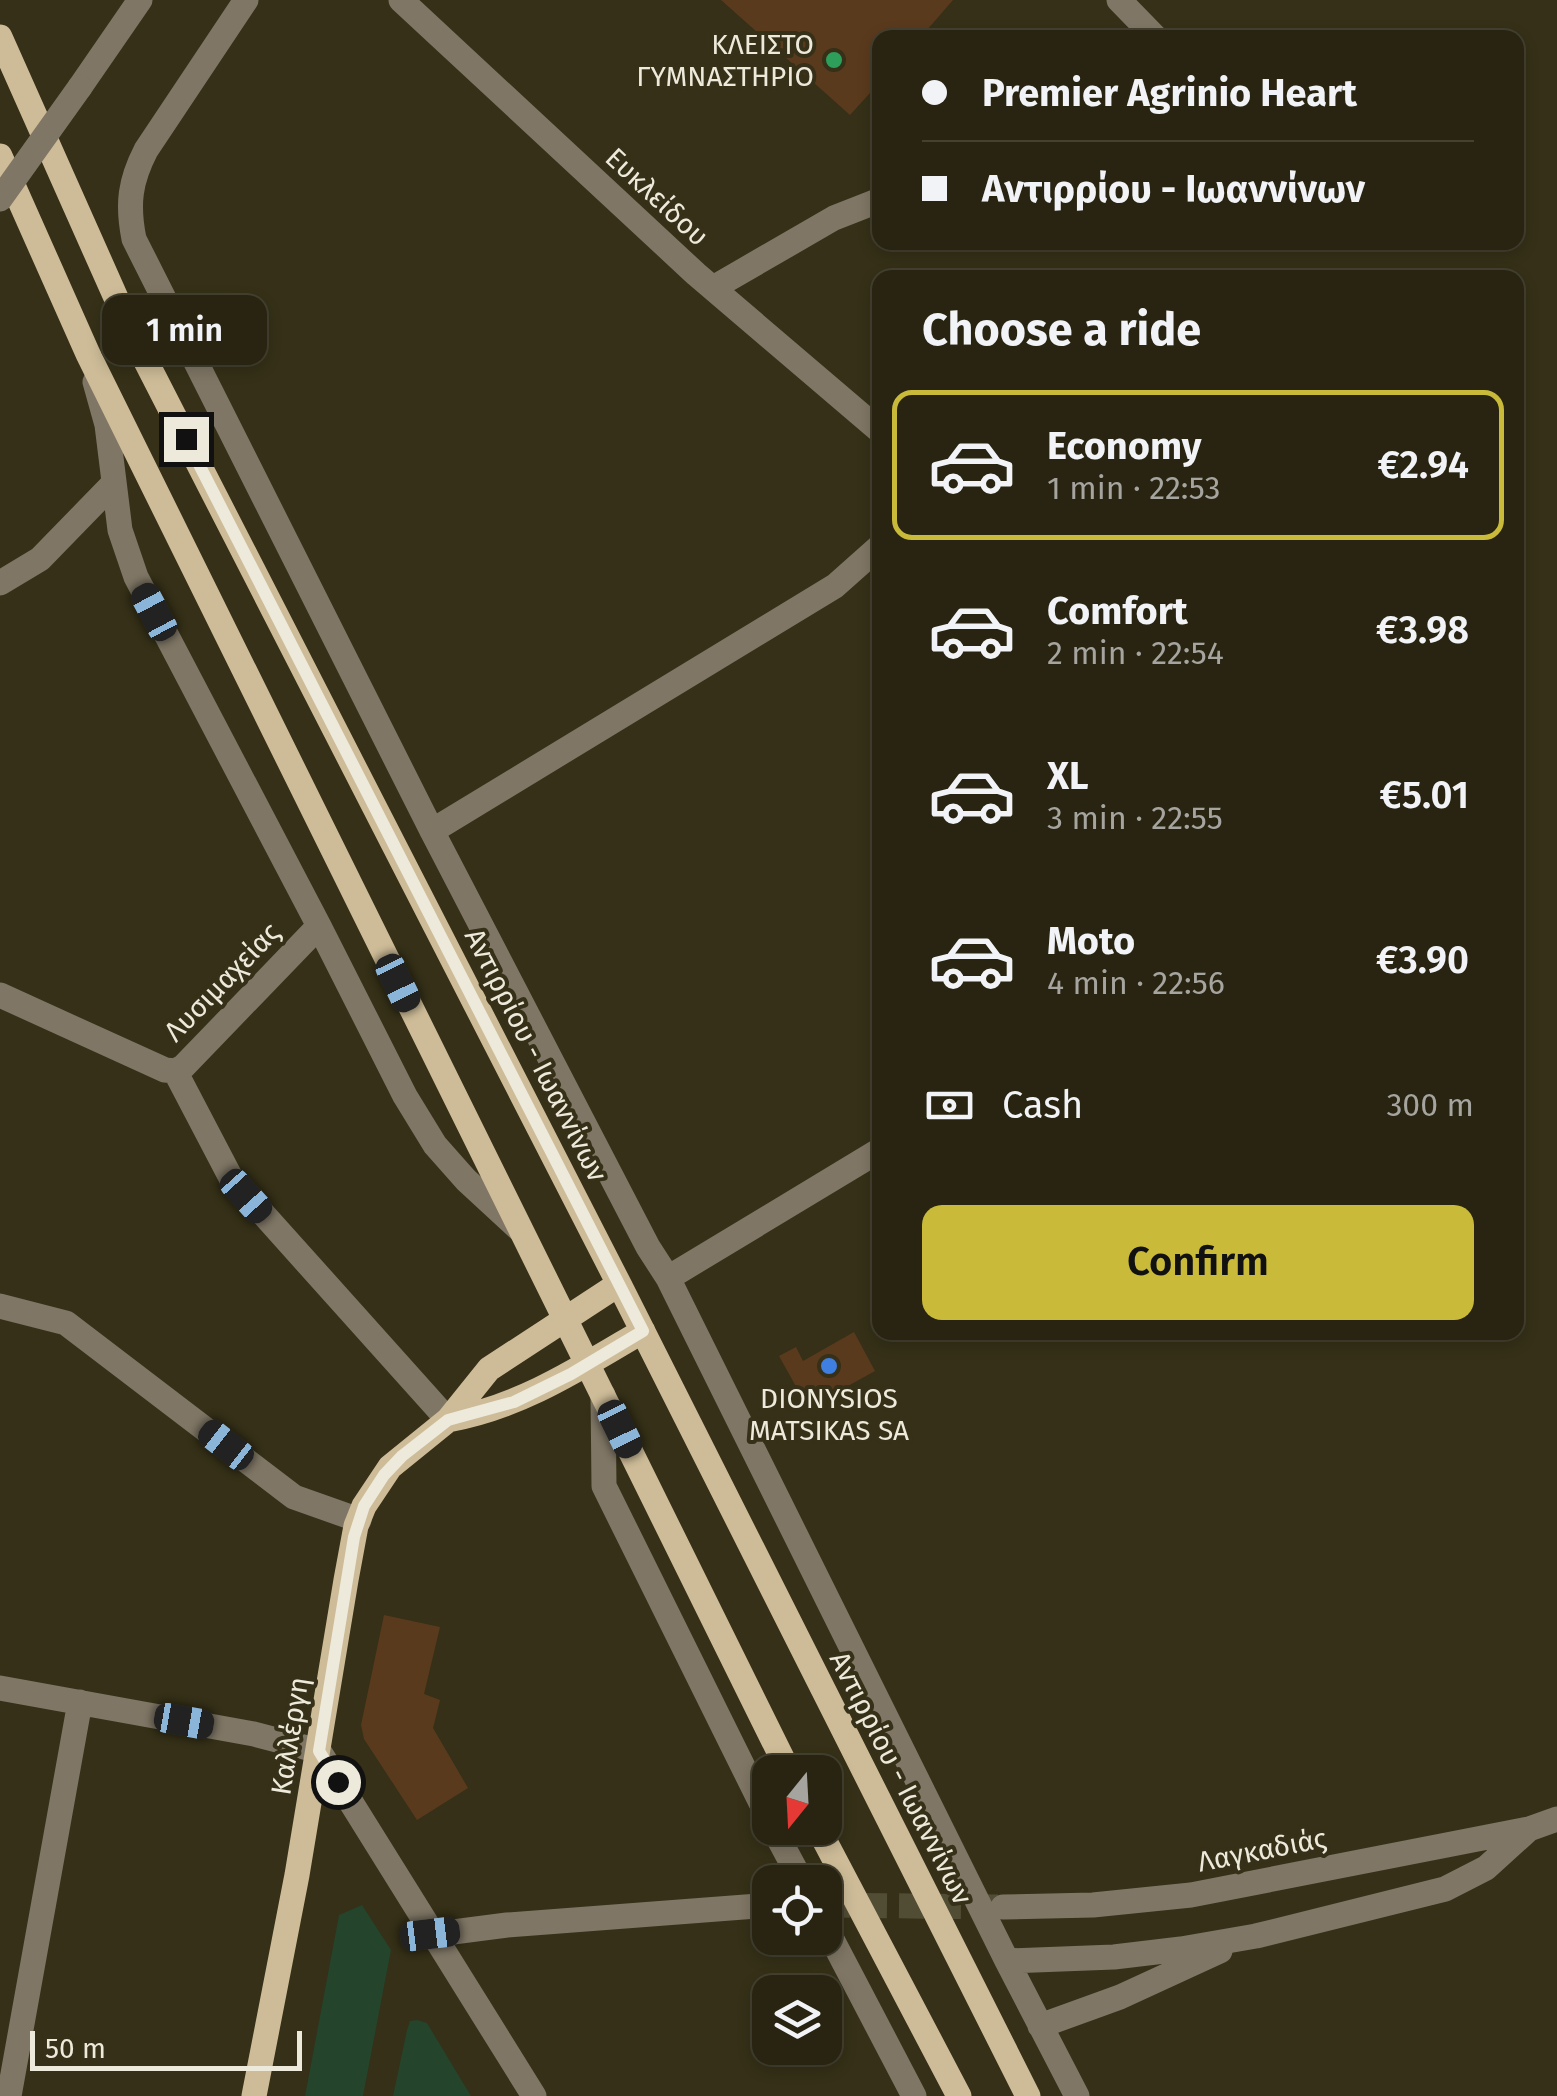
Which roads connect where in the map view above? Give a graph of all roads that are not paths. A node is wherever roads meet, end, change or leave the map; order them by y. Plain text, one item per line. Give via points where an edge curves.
1 (140, 0) edge
2 (246, 0) edge
3 (401, 0) edge
4 (1119, 0) edge
5 (1148, 30) edge
6 (0, 37) edge
7 (0, 156) edge
8 (0, 199) edge
9 (872, 203) edge
10 (714, 288) junction
11 (88, 354) junction
12 (872, 424) edge
13 (113, 484) junction
14 (872, 553) edge
15 (0, 583) edge
16 (432, 831) junction
17 (320, 926) junction
18 (0, 994) edge
19 (174, 1071) junction
20 (872, 1155) edge
21 (518, 1228) junction
22 (668, 1278) junction
23 (619, 1284) junction
24 (0, 1306) edge
25 (564, 1317) junction
26 (643, 1331) junction
27 (587, 1363) junction
28 (603, 1395) junction
29 (448, 1420) junction
30 (359, 1520) junction
31 (0, 1688) edge
32 (80, 1702) junction
33 (319, 1751) junction
34 (781, 1755) edge
35 (752, 1784) edge
36 (1557, 1819) edge
37 (1530, 1829) junction
38 (827, 1845) edge
39 (752, 1906) edge
40 (1003, 1908) tunnel mouth
41 (430, 1934) junction
42 (1256, 1936) junction
43 (840, 1955) edge
44 (1007, 1961) junction
45 (1040, 2026) junction
46 (9, 2096) edge
47 (254, 2096) edge
48 (534, 2096) edge
49 (914, 2096) edge
50 (959, 2096) edge
51 (1028, 2096) edge
52 (1077, 2096) edge

1 - 8 street, bridge
2 - 16 street via 133,176 128,210 134,239
3 - 10 street, Ευκλείδου
4 - 5 street
6 - 23 main road, Αντιρρίου - Ιωαννίνων via 134,336
7 - 11 main road
9 - 10 street
10 - 12 street, Ευκλείδου
11 - 13 street
11 - 21 main road
13 - 15 street via 40,560
13 - 17 street via 136,577
14 - 16 street via 836,586
16 - 22 street
17 - 19 street, Λυσιμαχείας
17 - 21 street via 434,1145
18 - 19 street, Λυσιμαχείας
19 - 29 street via 231,1178
20 - 22 street
21 - 25 main road
22 - 44 street
23 - 25 main road, Καλλέργη
23 - 26 main road, Αντιρρίου - Ιωαννίνων
24 - 30 street via 66,1324 294,1497
25 - 27 main road
25 - 29 main road, Καλλέργη via 489,1369
26 - 27 main road, Καλλέργη
26 - 51 main road, Αντιρρίου - Ιωαννίνων
27 - 28 main road
27 - 29 main road, Καλλέργη via 514,1402
28 - 34 main road
28 - 35 street via 604,1486
29 - 30 main road, Καλλέργη via 390,1467
30 - 33 main road, Καλλέργη
31 - 32 street
32 - 33 street
32 - 46 street
33 - 41 street
33 - 47 main road, Καλλέργη
36 - 37 street, Λαγκαδιάς
37 - 40 street, Λαγκαδιάς via 1191,1895
37 - 42 street, Λαγκαδιάς via 1498,1860 1453,1887
38 - 50 main road
39 - 41 street
41 - 48 street
42 - 44 street, Λαγκαδιάς via 1114,1957
42 - 45 street, Λαγκαδιάς
43 - 49 street
44 - 45 street
45 - 52 street

